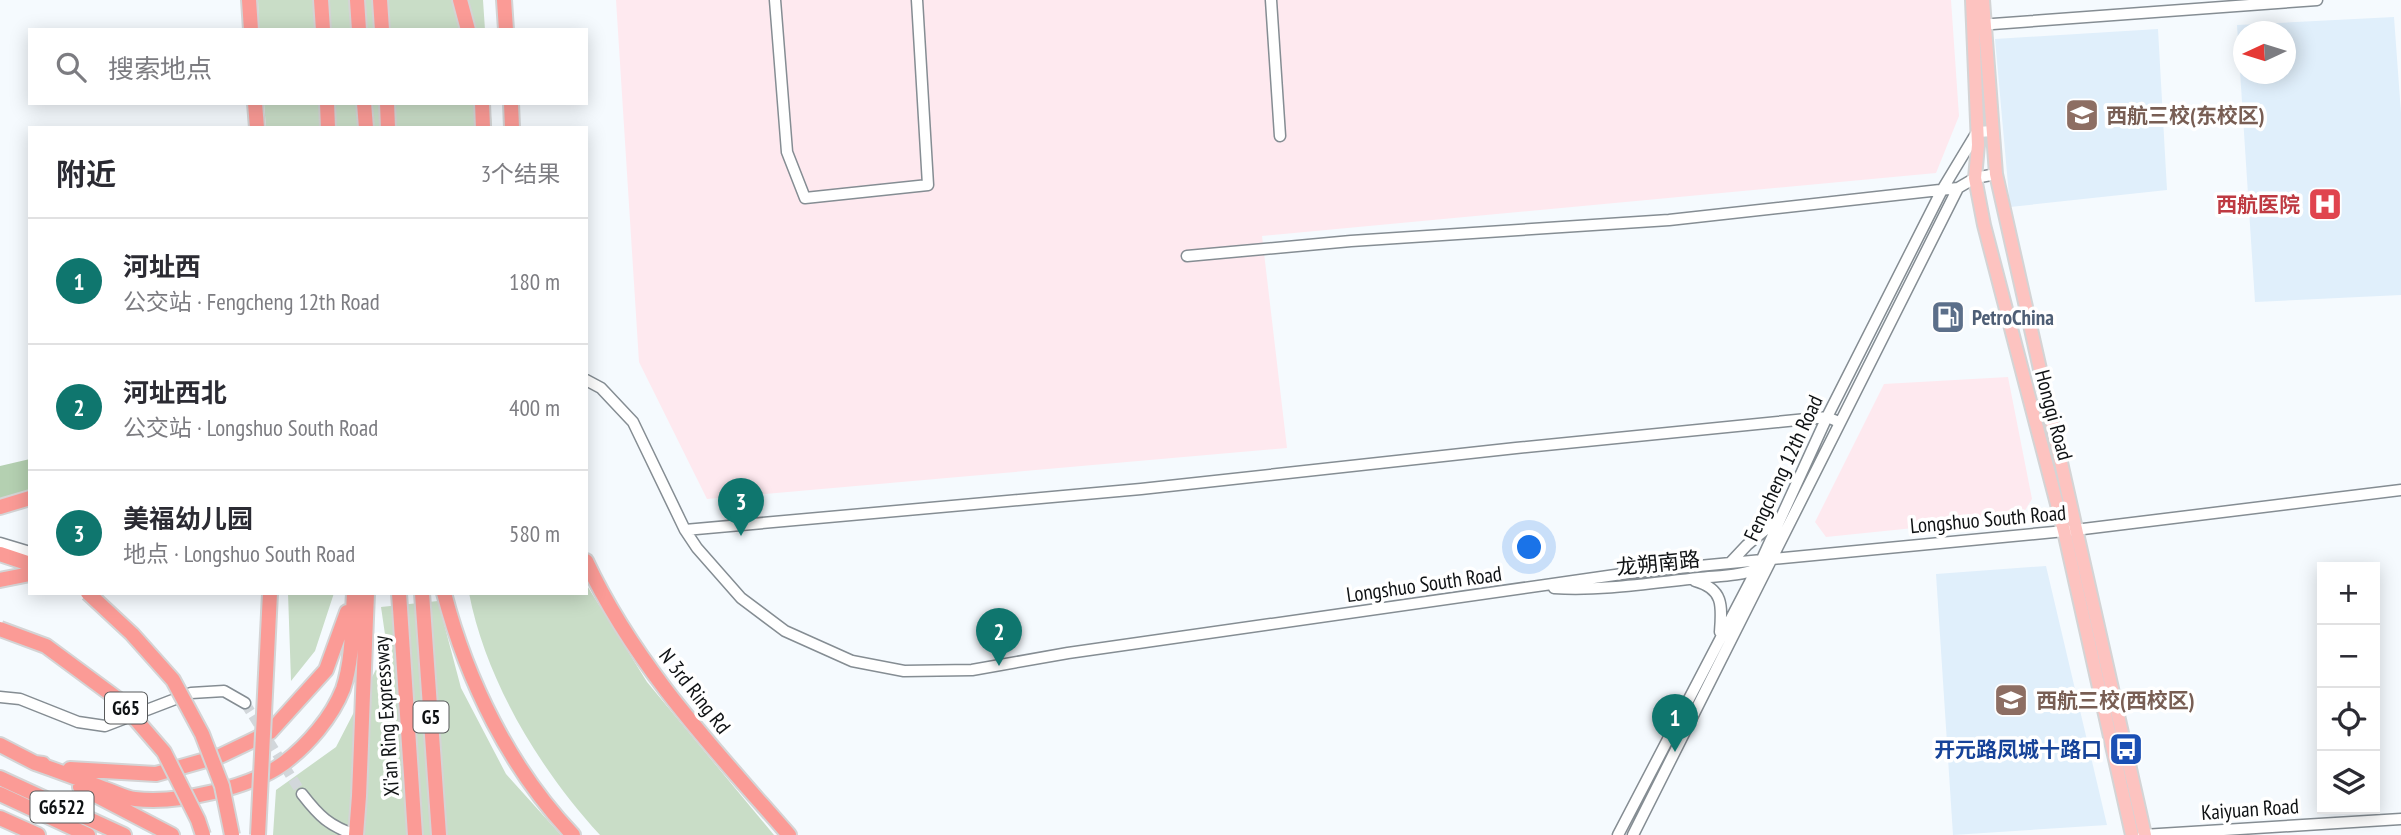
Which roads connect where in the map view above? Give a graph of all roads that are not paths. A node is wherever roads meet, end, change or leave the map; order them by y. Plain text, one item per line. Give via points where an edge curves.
1 (249, 0) edge
2 (321, 0) edge
3 (357, 0) edge
4 (380, 0) edge
5 (460, 0) edge
6 (504, 0) edge
7 (775, 0) edge
8 (917, 0) edge
9 (1271, 0) edge
10 (1972, 0) edge
11 (1983, 0) edge
12 (2317, 0) edge
13 (2208, 4) edge
14 (1979, 25) junction
15 (251, 28) edge
16 (323, 28) edge
17 (359, 28) edge
18 (382, 28) edge
19 (467, 28) edge
20 (506, 28) edge
21 (256, 105) edge
22 (327, 105) edge
23 (364, 105) edge
24 (387, 105) edge
25 (482, 105) edge
26 (511, 105) edge
27 (257, 126) edge
28 (328, 126) edge
29 (366, 126) edge
30 (388, 126) edge
31 (483, 126) edge
32 (512, 126) edge
33 (1993, 131) junction
34 (1977, 132) junction
35 (1280, 136) dead end
36 (1996, 174) junction
37 (1975, 178) junction
38 (1958, 188) junction
39 (1942, 190) junction
40 (1187, 256) dead end
41 (588, 381) edge
42 (1826, 417) junction
43 (1839, 422) junction
44 (2401, 490) edge
45 (28, 499) edge
46 (0, 507) edge
47 (1780, 518) junction
48 (685, 530) junction
49 (2070, 531) junction
50 (0, 543) edge
51 (28, 551) edge
52 (0, 554) edge
53 (1767, 559) junction
54 (1731, 562) junction
55 (28, 563) edge
56 (588, 565) edge
57 (1754, 571) junction
58 (28, 574) edge
59 (1687, 579) junction
60 (0, 580) edge
61 (1543, 587) junction
62 (90, 595) edge
63 (270, 595) edge
64 (352, 595) edge
65 (353, 595) edge
66 (367, 595) edge
67 (399, 595) edge
68 (422, 595) edge
69 (445, 595) edge
70 (0, 629) edge
71 (1719, 639) junction
72 (0, 697) edge
73 (245, 703) tunnel mouth
74 (0, 745) edge
75 (35, 763) junction
76 (0, 778) edge
77 (0, 794) edge
78 (302, 794) tunnel mouth
79 (0, 818) edge
80 (2401, 819) edge
81 (38, 835) edge
82 (88, 835) edge
83 (124, 835) edge
84 (172, 835) edge
85 (203, 835) edge
86 (232, 835) edge
87 (258, 835) edge
88 (356, 835) edge
89 (415, 835) edge
90 (439, 835) edge
91 (573, 835) edge
92 (789, 835) edge
93 (1618, 835) edge
94 (1633, 835) edge
95 (2133, 835) edge
96 (2144, 835) edge

1 - 15 highway
2 - 16 highway
3 - 17 highway
4 - 18 highway
5 - 19 highway
6 - 20 highway
7 - 8 street via 787,152 805,198 928,185
9 - 35 street
10 - 14 main road, Hongqi Road
11 - 14 main road, Hongqi Road
12 - 13 street
13 - 14 street
14 - 33 main road, Hongqi Road
14 - 34 main road, Hongqi Road
21 - 27 highway
22 - 28 highway
23 - 29 highway
24 - 30 highway
25 - 31 highway
26 - 32 highway
33 - 34 street
33 - 36 main road, Hongqi Road
34 - 37 main road, Hongqi Road
34 - 39 street, Fengcheng 12th Road
36 - 37 street
36 - 49 main road, Hongqi Road
37 - 38 street
37 - 49 main road, Hongqi Road via 1984,225
38 - 39 street
38 - 43 street, Fengcheng 12th Road
39 - 40 street via 1669,220
39 - 42 street, Fengcheng 12th Road
41 - 48 street, Longshuo South Road via 601,387 633,422
42 - 43 street
42 - 47 street, Fengcheng 12th Road
42 - 48 street via 1141,489
43 - 53 street, Fengcheng 12th Road
44 - 49 street, Longshuo South Road
45 - 46 highway
47 - 53 street, Fengcheng 12th Road
47 - 54 street
48 - 61 street, Longshuo South Road via 741,598 785,631 852,661 904,671 972,670
49 - 53 street, Longshuo South Road
49 - 95 main road, Hongqi Road
49 - 96 main road, Hongqi Road
50 - 51 street
52 - 55 highway
53 - 54 street, Longshuo South Road
53 - 57 street, Fengcheng 12th Road
53 - 94 street, Fengcheng 12th Road
54 - 61 street, Longshuo South Road
56 - 92 highway, N 3rd Ring Rd via 646,663 684,715
57 - 59 street, 龙朔南路
57 - 71 street, Fengcheng 12th Road
58 - 60 highway
59 - 61 street, 龙朔南路 via 1580,590
59 - 71 street via 1709,585 1718,597 1722,607
62 - 86 highway, G65, bridge via 173,680 202,734 222,786
63 - 87 highway, bridge
64 - 75 highway via 326,670 270,732 220,756 156,774 82,772
65 - 75 highway via 351,648 343,688 328,718 283,764 245,782 164,800 133,799
66 - 88 highway
67 - 89 highway, Xi'an Ring Expressway / G5
68 - 90 highway, G5
69 - 91 highway via 475,685 498,731
70 - 85 highway, G65, bridge via 47,646 119,700 164,752
71 - 93 street, Fengcheng 12th Road
72 - 73 street via 20,699 78,722 106,726 191,693 224,691
74 - 75 highway
75 - 84 highway
76 - 83 highway, G6522
77 - 82 highway, G6522
78 - 88 street via 319,817
79 - 81 highway
80 - 96 street, Kaiyuan Road

